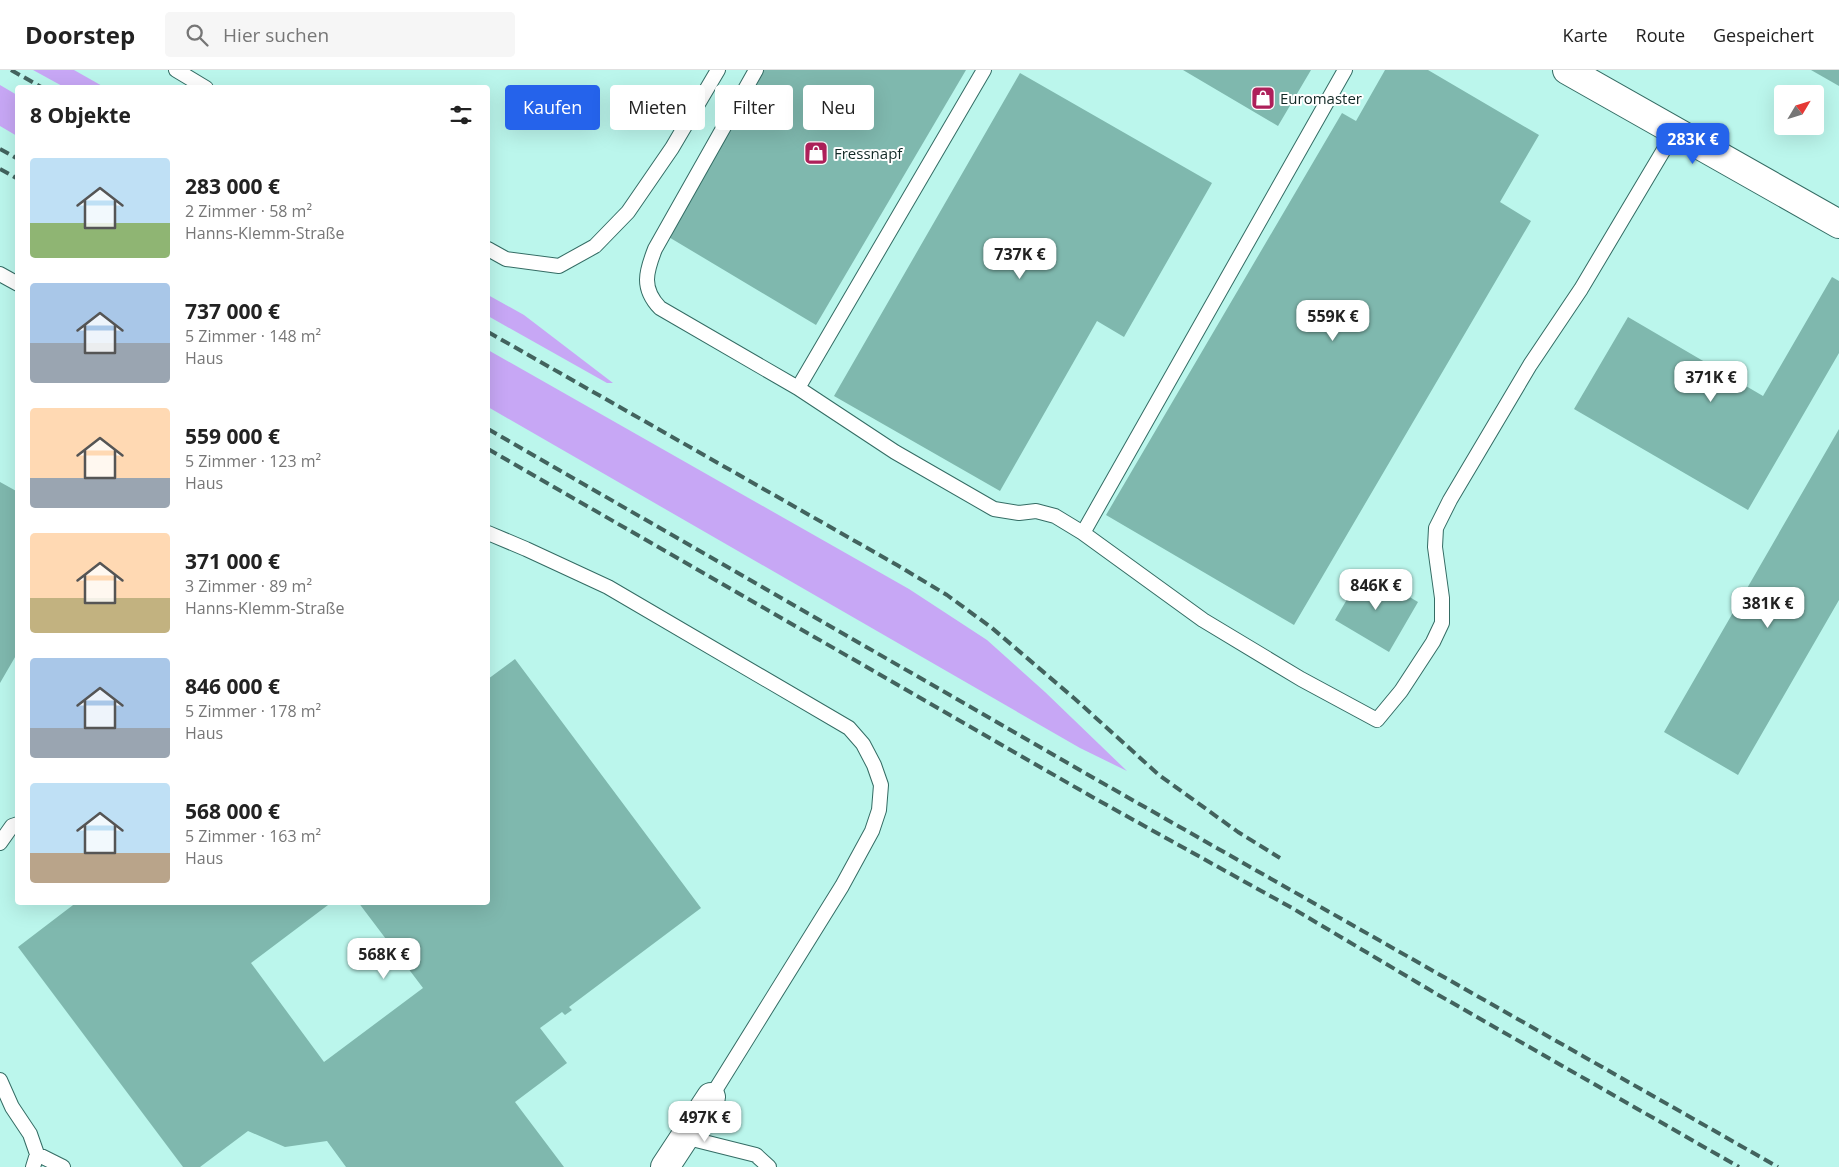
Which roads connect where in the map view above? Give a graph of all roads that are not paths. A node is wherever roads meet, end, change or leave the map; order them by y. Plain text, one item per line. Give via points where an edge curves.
1 (176, 70) edge
2 (718, 70) edge
3 (756, 70) edge
4 (984, 70) edge
5 (1345, 70) edge
6 (1568, 70) edge
7 (201, 85) edge
8 (1675, 131) junction
9 (1839, 224) edge
10 (490, 250) edge
11 (0, 274) edge
12 (15, 282) edge
13 (798, 388) junction
14 (1083, 533) junction
15 (490, 534) edge
16 (15, 825) edge
17 (0, 843) edge
18 (0, 1080) edge
19 (711, 1097) joint
20 (684, 1137) junction
21 (35, 1161) edge
22 (63, 1167) edge
23 (665, 1167) edge
24 (769, 1167) edge

1 - 7 lane
2 - 10 lane via 672,148 628,212 595,246 559,266 506,259
3 - 13 lane via 654,249 647,269 647,286 660,308
4 - 13 lane
5 - 14 lane
6 - 8 street
8 - 9 street
8 - 14 lane via 1450,500 1436,528 1442,623 1417,667 1378,720 1301,679 1203,620
11 - 12 lane
13 - 14 lane via 895,452 994,509 1019,513 1036,511 1055,516
15 - 19 lane via 608,587 850,728 874,765 880,786 879,810 872,831 842,886
16 - 17 lane
18 - 21 lane via 12,1107 30,1134
19 - 20 street
20 - 23 street
20 - 24 lane via 756,1155
21 - 22 lane

